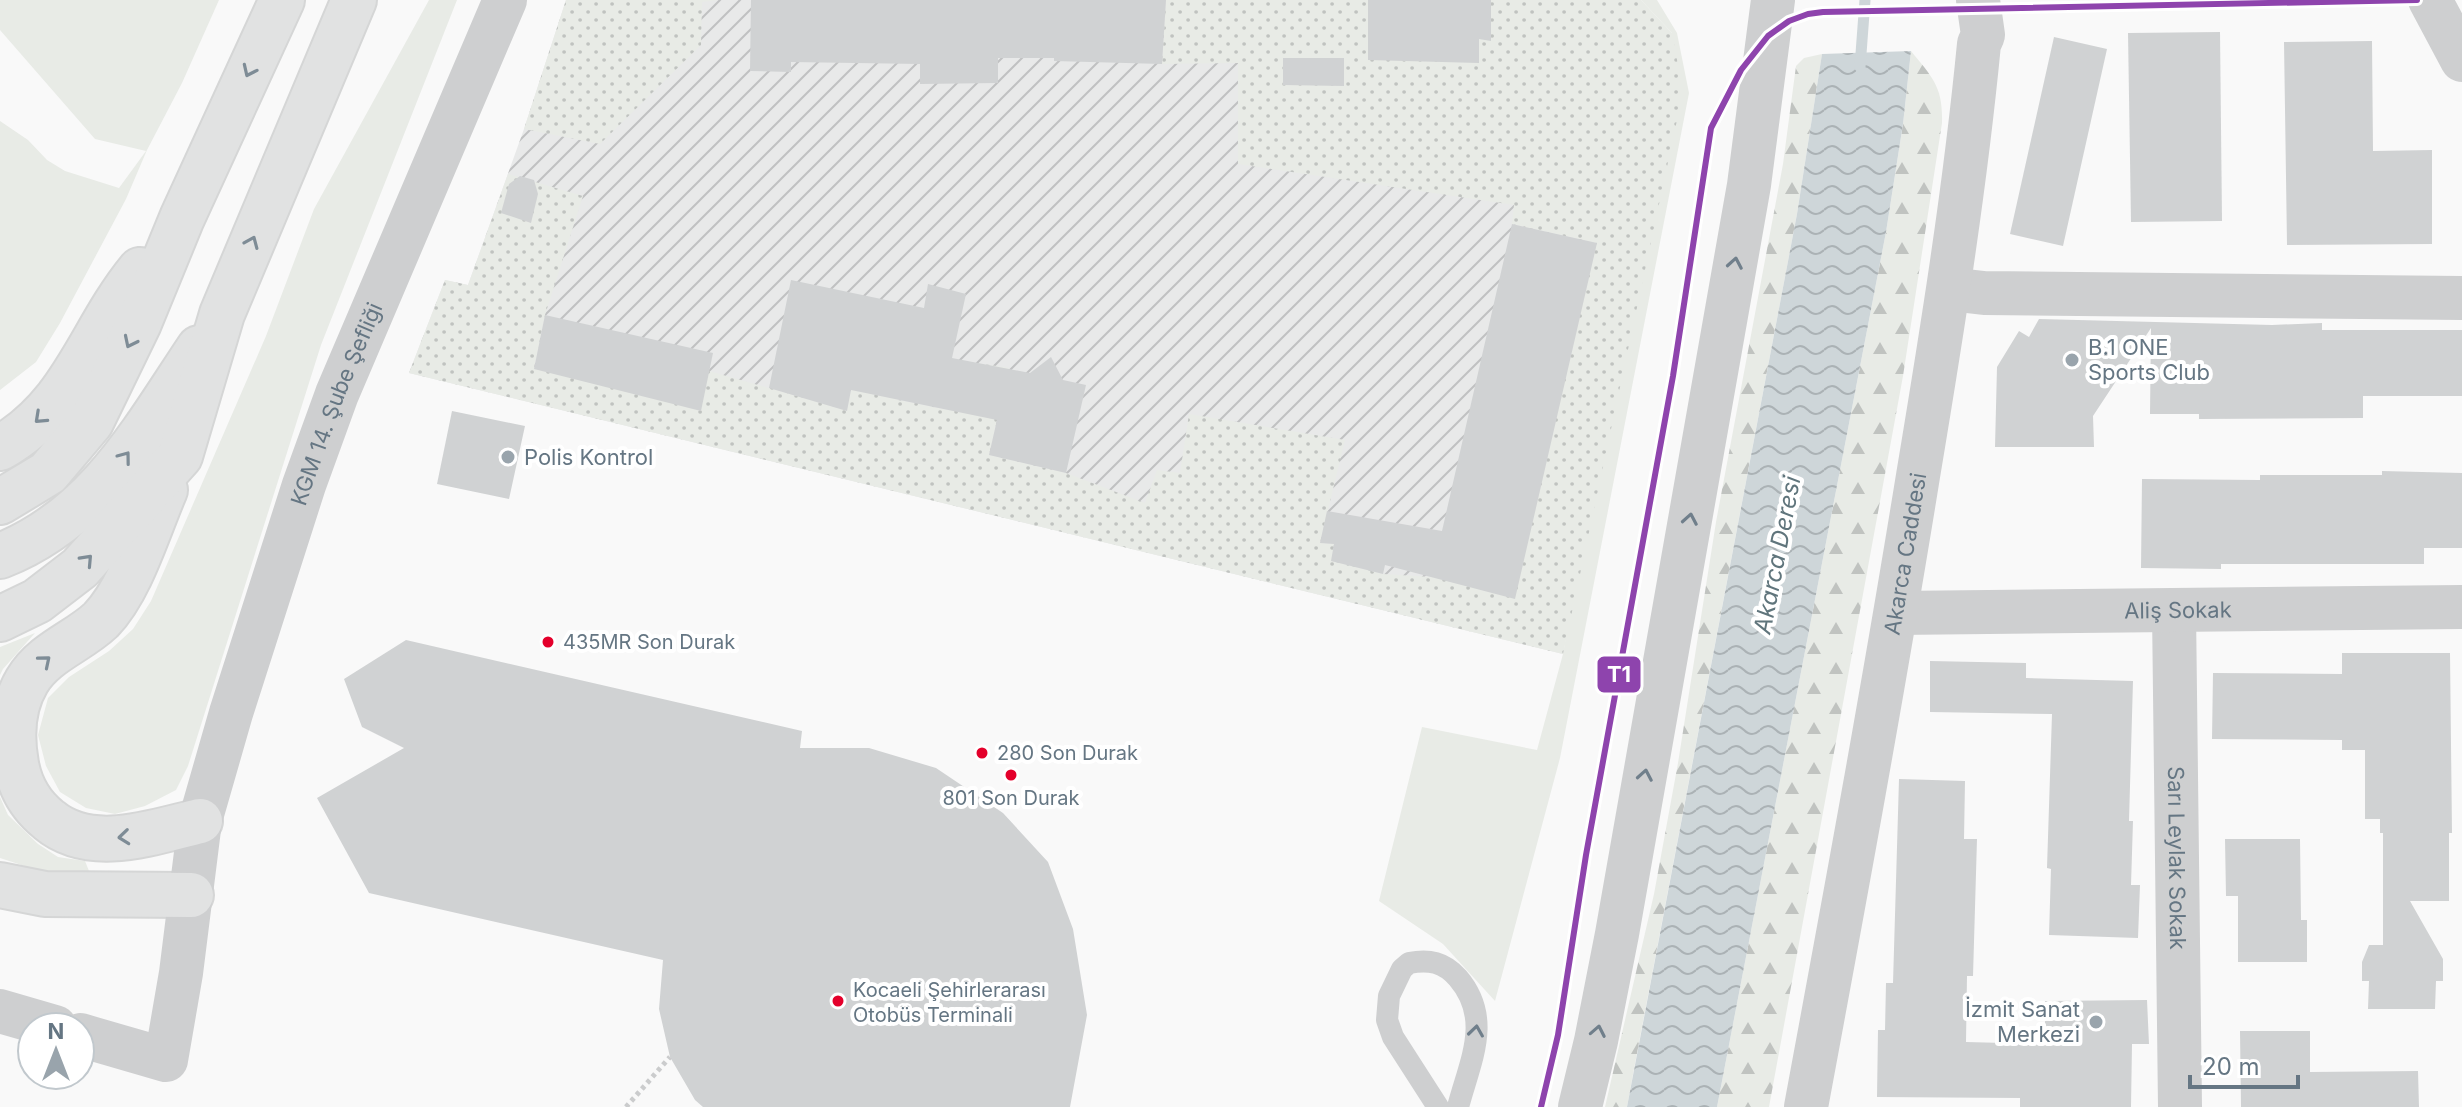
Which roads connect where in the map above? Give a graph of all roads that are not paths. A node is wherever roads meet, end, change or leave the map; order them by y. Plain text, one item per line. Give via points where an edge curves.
1 (282, 0) edge
2 (354, 0) edge
3 (505, 0) edge
4 (1773, 0) edge
5 (1978, 0) edge
6 (2430, 0) edge
7 (2462, 60) edge
8 (182, 218) junction
9 (1949, 289) junction
10 (2462, 298) edge
11 (222, 314) junction
12 (0, 448) edge
13 (180, 456) junction
14 (0, 502) edge
15 (0, 556) edge
16 (2462, 607) edge
17 (2174, 610) junction
18 (1896, 613) junction
19 (0, 619) edge
20 (200, 821) junction
21 (0, 885) edge
22 (191, 895) junction
23 (96, 1040) edge
24 (1438, 1107) edge
25 (1458, 1107) edge
26 (1580, 1107) edge
27 (1806, 1107) edge
28 (2180, 1107) edge

1 -> 8 highway
11 -> 2 highway
3 - 20 street, KGM 14. Şube Şefliği via 321,436
26 -> 4 street via 1617,934 1749,185
5 - 9 street, Akarca Caddesi via 1983,35
6 - 7 street
8 -> 12 highway via 125,288 57,400
8 -> 14 highway via 91,422 48,473
9 - 10 street
9 - 18 street, Akarca Caddesi
11 - 13 highway
15 -> 11 highway via 59,524 98,490
19 -> 13 highway via 37,601 80,568
20 -> 13 highway via 115,838 60,829 26,795 13,745 15,710 27,680 41,663 99,622 121,595
16 - 17 street, Aliş Sokak
17 - 18 street, Aliş Sokak
17 - 28 street, Sarı Leylak Sokak
18 - 27 street, Akarca Caddesi
20 - 22 street, KGM 14. Şube Şefliği
21 - 22 highway via 45,894
22 - 23 street, KGM 14. Şube Şefliği via 166,1060
25 -> 24 lane via 1477,1033 1476,1008 1455,974 1444,965 1419,961 1402,969 1386,1013 1393,1037

